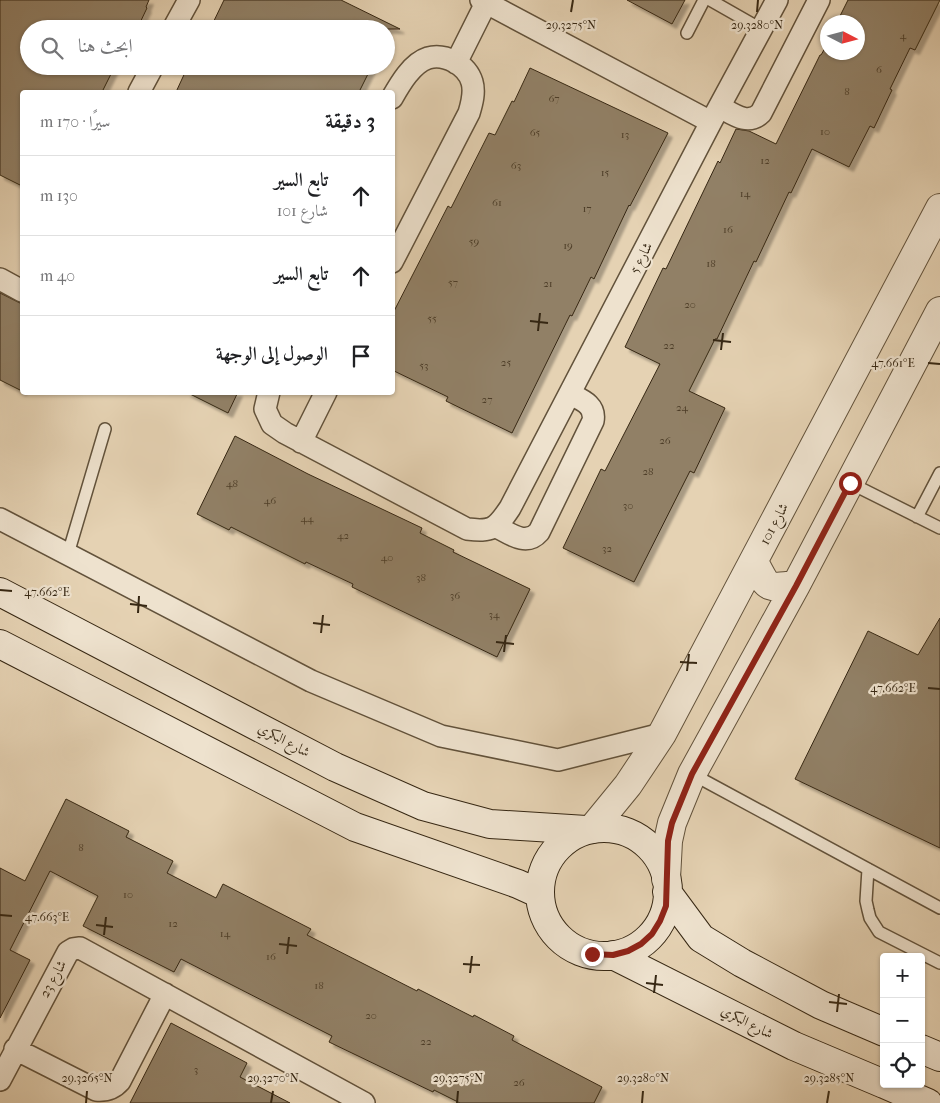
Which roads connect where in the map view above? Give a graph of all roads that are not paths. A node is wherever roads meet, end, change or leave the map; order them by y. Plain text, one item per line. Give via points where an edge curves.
1 (189, 0) edge
2 (704, 0) edge
3 (710, 0) edge
4 (777, 0) edge
5 (819, 0) edge
6 (484, 2) edge
7 (178, 20) edge
8 (761, 29) junction
9 (687, 33) dead end
10 (456, 62) junction
11 (148, 75) edge
12 (140, 90) edge
13 (395, 92) edge
14 (716, 115) junction
15 (940, 208) edge
16 (395, 254) edge
17 (0, 280) edge
18 (20, 290) edge
19 (940, 311) edge
20 (570, 394) junction
21 (268, 395) edge
22 (324, 395) edge
23 (105, 429) dead end
24 (301, 442) junction
25 (940, 473) edge
26 (850, 483) junction
27 (917, 517) junction
28 (0, 519) edge
29 (495, 526) junction
30 (940, 528) edge
31 (68, 554) junction
32 (754, 562) junction
33 (796, 586) junction
34 (0, 592) edge
35 (0, 644) edge
36 (662, 734) junction
37 (692, 774) junction
38 (589, 830) junction
39 (868, 869) junction
40 (667, 885) junction
41 (540, 894) junction
42 (940, 908) edge
43 (613, 955) junction
44 (940, 963) edge
45 (165, 994) junction
46 (880, 1030) edge
47 (15, 1049) junction
48 (925, 1051) edge
49 (940, 1057) edge
50 (0, 1080) edge
51 (880, 1082) edge
52 (893, 1088) edge
53 (358, 1101) edge
54 (928, 1103) edge

1 - 7 street
2 - 9 lane
3 - 8 lane
4 - 8 street, شارع 5
5 - 14 street via 761,113 750,120
6 - 10 street
6 - 14 street
8 - 14 street, شارع 5
10 - 13 street via 442,57 428,58 413,68
10 - 16 street via 472,81 469,113
11 - 12 street
14 - 20 street, شارع 5
15 - 32 main road, شارع 101
17 - 18 street
19 - 26 main road
20 - 29 street, شارع 5 via 510,508
20 - 29 street via 592,407 593,420 539,532 527,540
21 - 24 street via 265,408 272,424
22 - 24 street
23 - 31 lane
24 - 29 street via 467,529 490,530
25 - 27 lane
26 - 27 lane
26 - 33 main road
27 - 30 lane
28 - 31 street
31 - 36 street via 311,681 441,736 558,760
32 - 33 main road via 766,583 774,588
32 - 36 main road, شارع 101
33 - 37 main road
34 - 38 main road, شارع البكري via 335,767 423,806 490,824
35 - 41 main road via 355,827
36 - 38 main road, شارع 101 via 628,785
37 - 39 lane
37 - 40 main road via 672,823 668,841
38 - 40 main road via 612,828 637,837 656,855
38 - 41 main road via 564,842 554,853 544,872
39 - 42 lane
39 - 44 lane via 866,902 870,918 879,932
40 - 43 main road via 666,906 652,934 628,951
40 - 46 main road via 701,938 821,1004
41 - 43 main road via 549,924 563,941 592,954
43 - 51 main road, شارع البكري via 794,1046
45 - 47 street via 120,1081 111,1089 96,1090
45 - 47 street, شارع 23 via 88,951 73,949 68,952
45 - 53 street, شارع 23
47 - 50 street, شارع 23
48 - 49 main road
52 - 54 main road, شارع البكري

